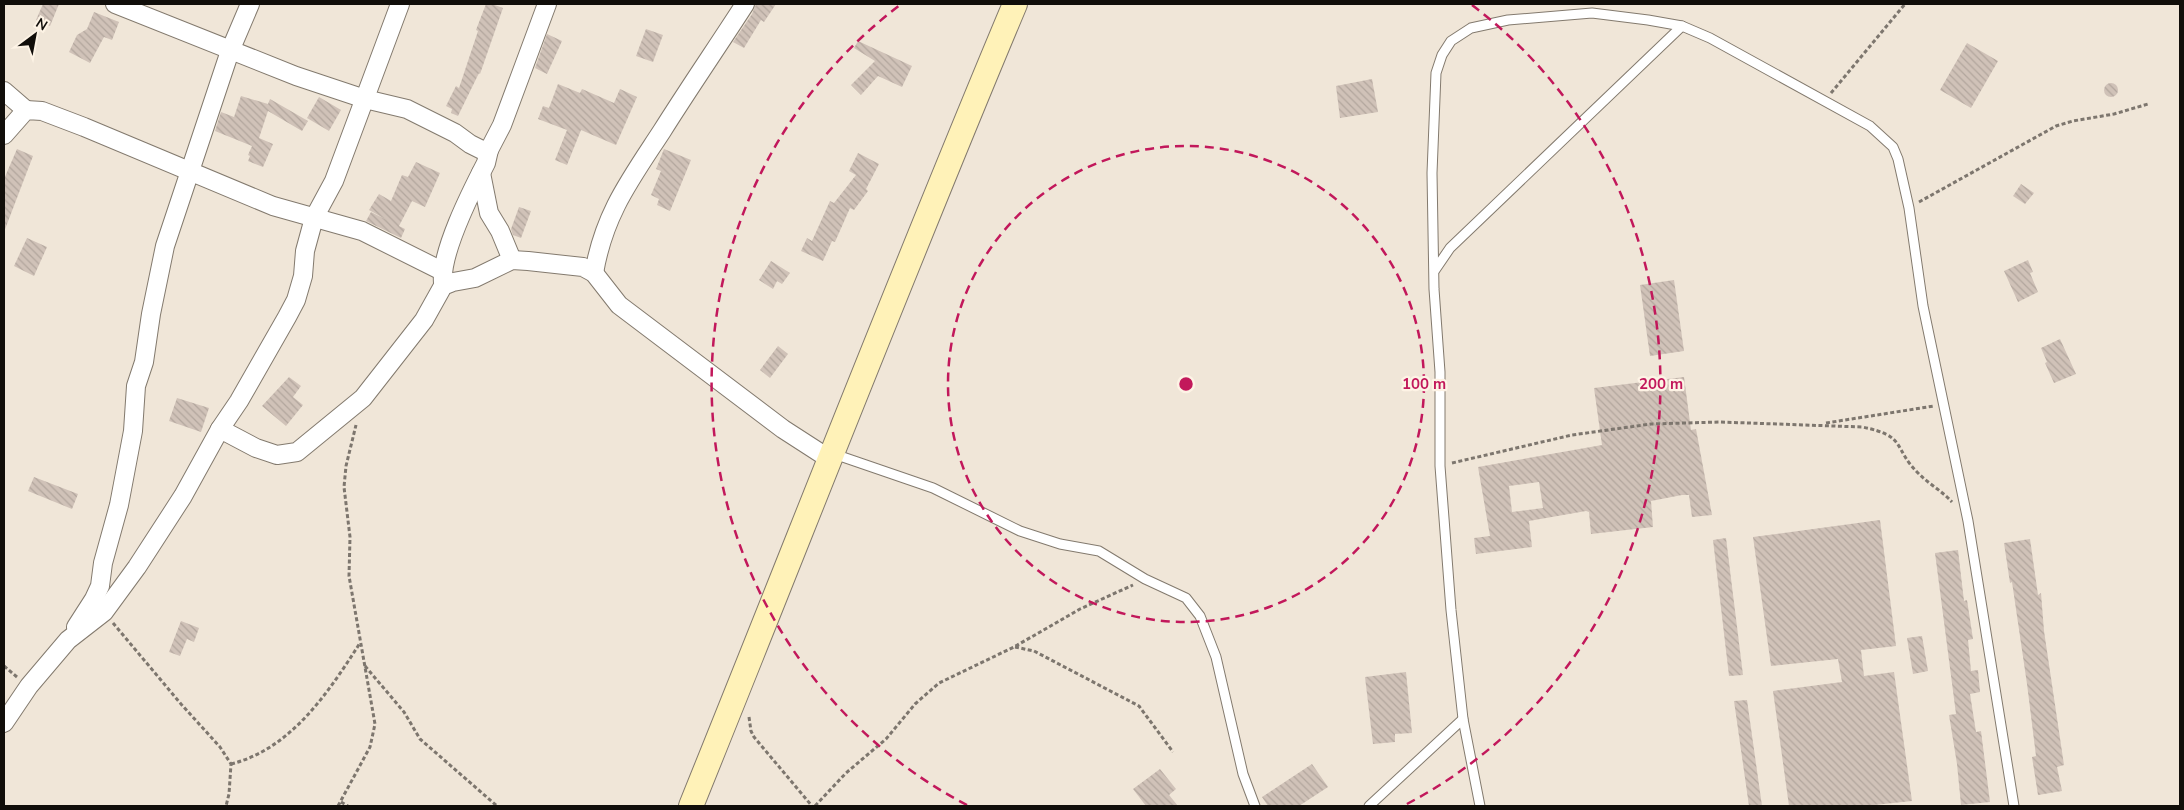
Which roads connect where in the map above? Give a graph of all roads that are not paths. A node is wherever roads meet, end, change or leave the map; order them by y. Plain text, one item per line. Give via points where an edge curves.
1 (115, 4) edge
2 (250, 4) edge
3 (400, 4) edge
4 (547, 4) edge
5 (745, 4) edge
6 (1015, 4) edge
7 (1682, 26) junction
8 (230, 52) junction
9 (4, 91) edge
10 (365, 99) junction
11 (26, 110) junction
12 (4, 135) edge
13 (489, 150) junction
14 (189, 172) junction
15 (481, 173) junction
16 (314, 218) junction
17 (512, 260) junction
18 (1434, 272) junction
19 (594, 273) junction
20 (443, 279) junction
21 (220, 429) junction
22 (832, 457) junction
23 (68, 640) junction
24 (1463, 720) junction
25 (4, 723) edge
26 (690, 806) edge
27 (1255, 806) edge
28 (1368, 806) edge
29 (1480, 806) edge
30 (2014, 806) edge

1 - 8 street
2 - 8 street
3 - 10 street
4 - 13 street via 502,125
5 - 19 street via 617,201 605,227
6 - 22 street via 916,241
7 - 18 lane via 1450,248
7 - 18 lane via 1592,13 1508,20 1471,28 1451,41 1436,73 1434,96
7 - 30 lane via 1754,61 1870,126 1893,147 1908,208 1923,306 1968,521
8 - 10 street
8 - 14 street
9 - 11 street
10 - 13 street via 407,110 482,150
10 - 16 street via 334,181
11 - 12 street
11 - 14 street via 42,111
13 - 15 street
14 - 16 street via 273,206
14 - 23 street via 158,278 144,362 136,386 126,473 102,563 100,586
15 - 17 street via 489,213
15 - 20 street via 447,250
16 - 20 street via 362,231
16 - 21 street via 296,300
17 - 19 street via 583,267
17 - 20 street via 475,278 453,282
18 - 24 lane via 1440,372 1440,466
19 - 22 street via 619,305 782,429
20 - 21 street via 424,320 363,398 296,452 277,455
21 - 23 street via 179,503 104,612
22 - 26 street
22 - 27 lane via 933,488 1020,532 1099,551 1145,579 1186,598 1200,616 1216,656 1243,774
23 - 25 street via 29,686
24 - 28 lane
24 - 29 lane

